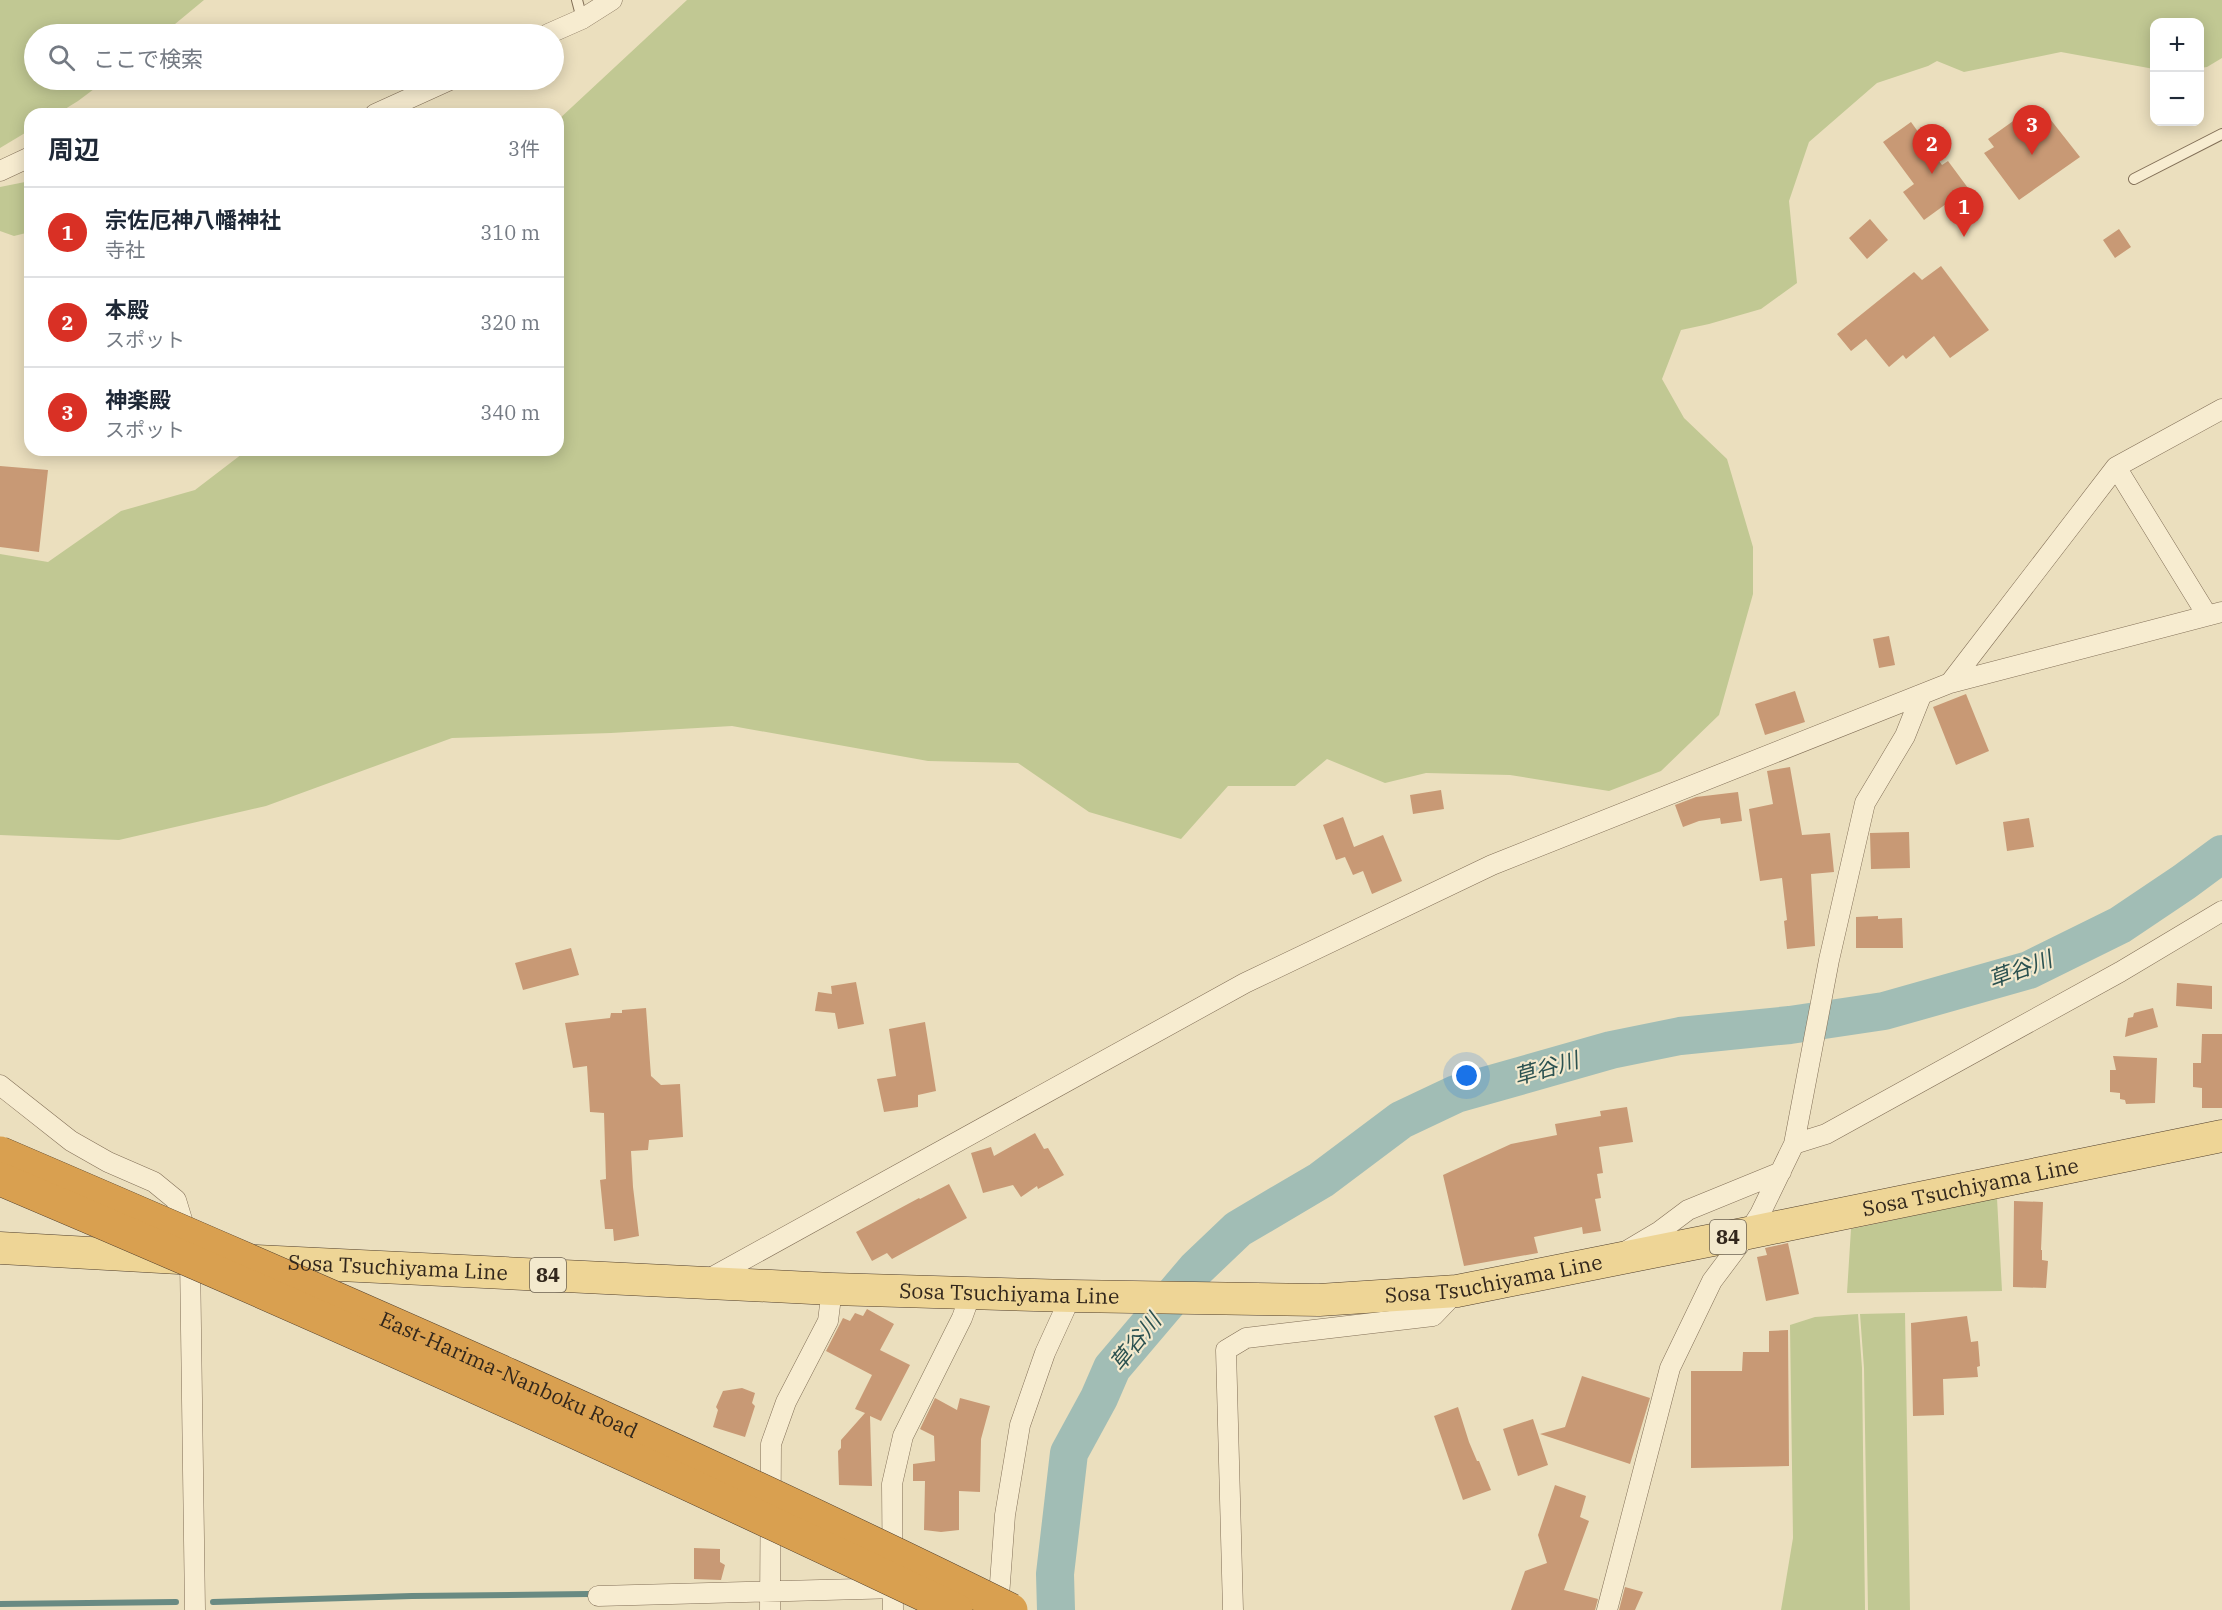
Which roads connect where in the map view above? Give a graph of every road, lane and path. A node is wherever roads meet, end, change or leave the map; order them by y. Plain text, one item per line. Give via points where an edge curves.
1 (612, 0) edge
2 (579, 9) edge
3 (560, 24) edge
4 (428, 90) edge
5 (388, 108) edge
6 (2222, 134) edge
7 (24, 160) edge
8 (0, 171) edge
9 (2134, 179) dead end
10 (2222, 409) edge
11 (2116, 467) junction
12 (2215, 613) edge
13 (1950, 683) junction
14 (1921, 696) junction
15 (2222, 911) edge
16 (0, 1085) edge
17 (2222, 1136) edge
18 (1794, 1144) junction
19 (0, 1153) edge
20 (1781, 1172) junction
21 (0, 1179) edge
22 (1748, 1233) junction
23 (0, 1248) edge
24 (190, 1258) junction
25 (1611, 1261) junction
26 (703, 1282) junction
27 (832, 1289) junction
28 (1457, 1291) junction
29 (971, 1293) junction
30 (1083, 1296) junction
31 (892, 1588) junction
32 (769, 1590) junction
33 (598, 1596) dead end
34 (1005, 1598) edge
35 (650, 1602) edge
36 (195, 1610) edge
37 (770, 1610) edge
38 (893, 1610) edge
39 (956, 1610) edge
40 (998, 1610) edge
41 (1233, 1610) edge
42 (1607, 1610) edge

1 - 2 street
2 - 3 street
4 - 5 street
6 - 9 lane
7 - 8 street
10 - 11 street
11 - 12 street
11 - 13 street
12 - 13 street
13 - 14 street
14 - 18 street via 1905,736 1865,803 1829,960
14 - 26 street via 1492,865 1267,973
15 - 18 street via 2053,1010 1826,1134
16 - 24 street via 71,1141 154,1182 176,1200
17 - 22 main road, Sosa Tsuchiyama Line / 84
18 - 20 street
19 - 34 highway, East-Harima-Nanboku Road, bridge via 362,1309
20 - 22 street
20 - 25 street via 1688,1210
21 - 39 highway, East-Harima-Nanboku Road, bridge via 502,1399
22 - 25 main road, Sosa Tsuchiyama Line / 84
22 - 42 street via 1712,1281 1670,1368
23 - 24 main road, Sosa Tsuchiyama Line / 84
24 - 26 main road, Sosa Tsuchiyama Line / 84
24 - 36 street
25 - 28 main road, Sosa Tsuchiyama Line / 84
26 - 27 main road, Sosa Tsuchiyama Line / 84
27 - 29 main road, Sosa Tsuchiyama Line / 84
27 - 32 street via 828,1321 786,1402 771,1444
28 - 30 main road, Sosa Tsuchiyama Line / 84 via 1319,1300
28 - 41 street via 1433,1316 1246,1338 1226,1350
29 - 30 main road, Sosa Tsuchiyama Line / 84
29 - 31 street via 903,1436 892,1484
30 - 34 street via 1045,1353 1020,1425 1005,1515
31 - 32 street
31 - 34 street
31 - 38 street
32 - 35 street
32 - 37 street
33 - 35 street
34 - 40 street

